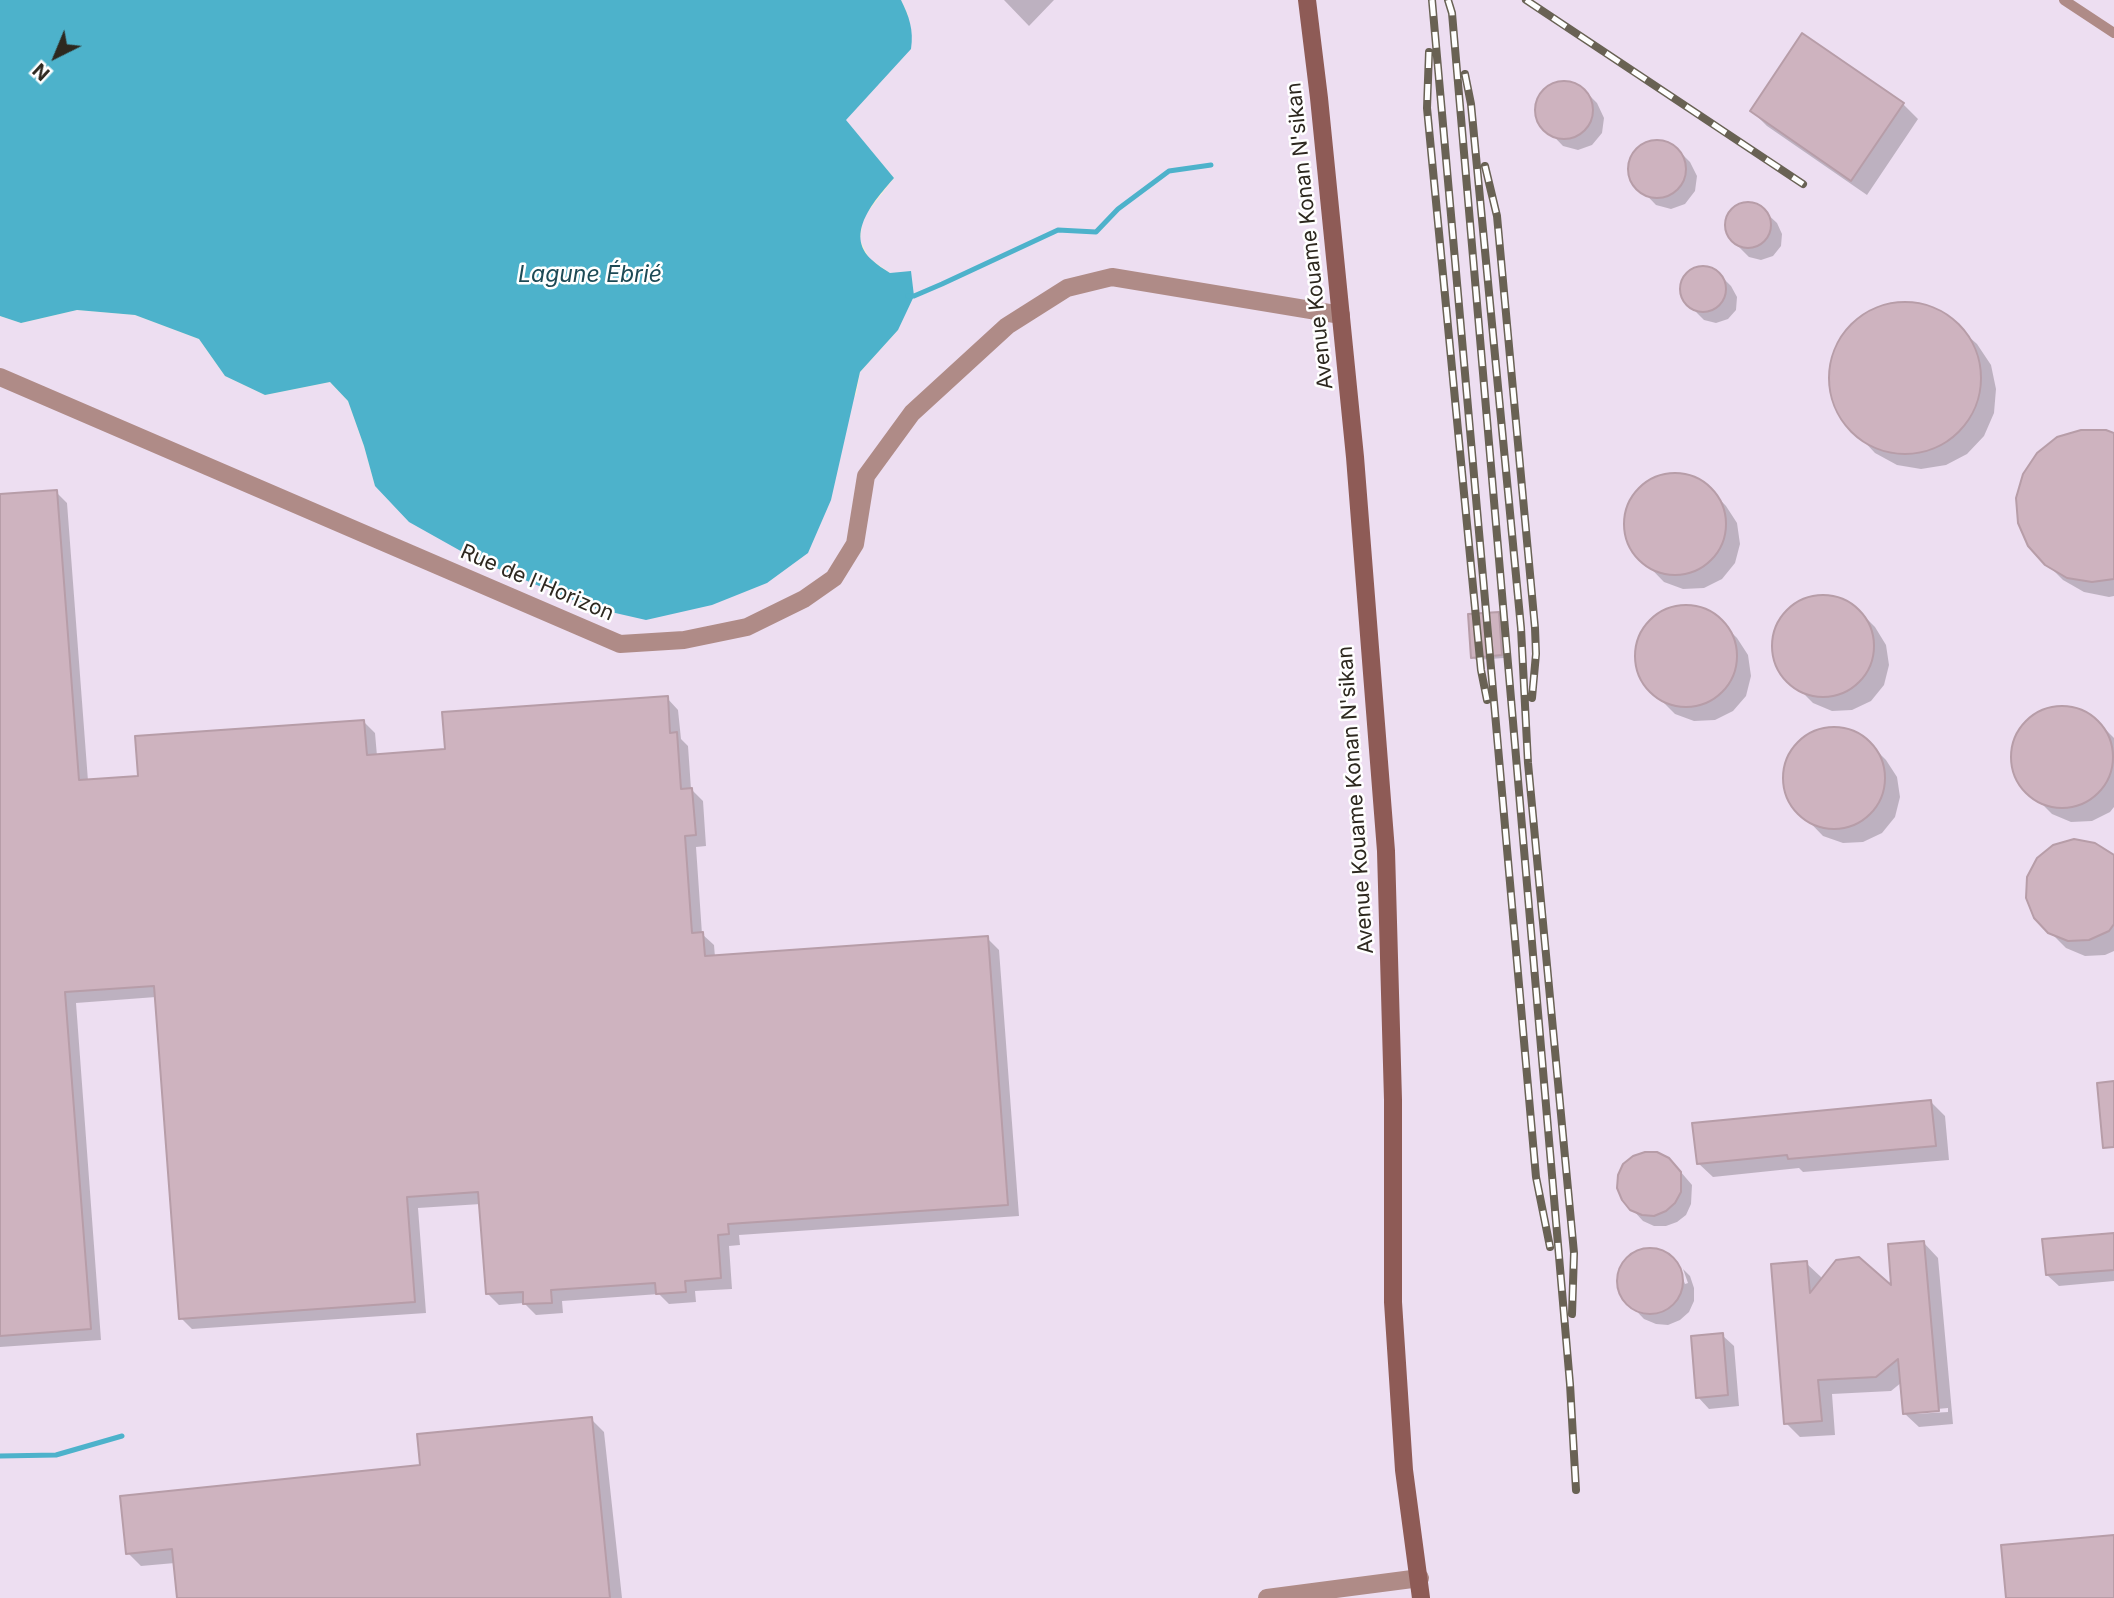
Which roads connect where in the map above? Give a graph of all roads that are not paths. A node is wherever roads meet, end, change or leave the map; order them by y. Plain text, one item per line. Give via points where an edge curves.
1 (1307, 0) edge
2 (2064, 0) edge
3 (2114, 33) edge
4 (1341, 315) junction
5 (0, 376) edge
6 (1420, 1578) junction
7 (1267, 1598) edge
8 (1421, 1598) edge

1 - 4 street, Avenue Kouame Konan N'sikan
2 - 3 lane
4 - 5 street, Rue de l'Horizon via 1112,277 1067,288 1007,326 912,413 866,476 855,544 834,578 804,600 747,627 684,640 620,644
4 - 6 street, Avenue Kouame Konan N'sikan via 1386,851 1393,1302 1404,1470
6 - 7 street
6 - 8 street, Avenue Kouame Konan N'sikan

